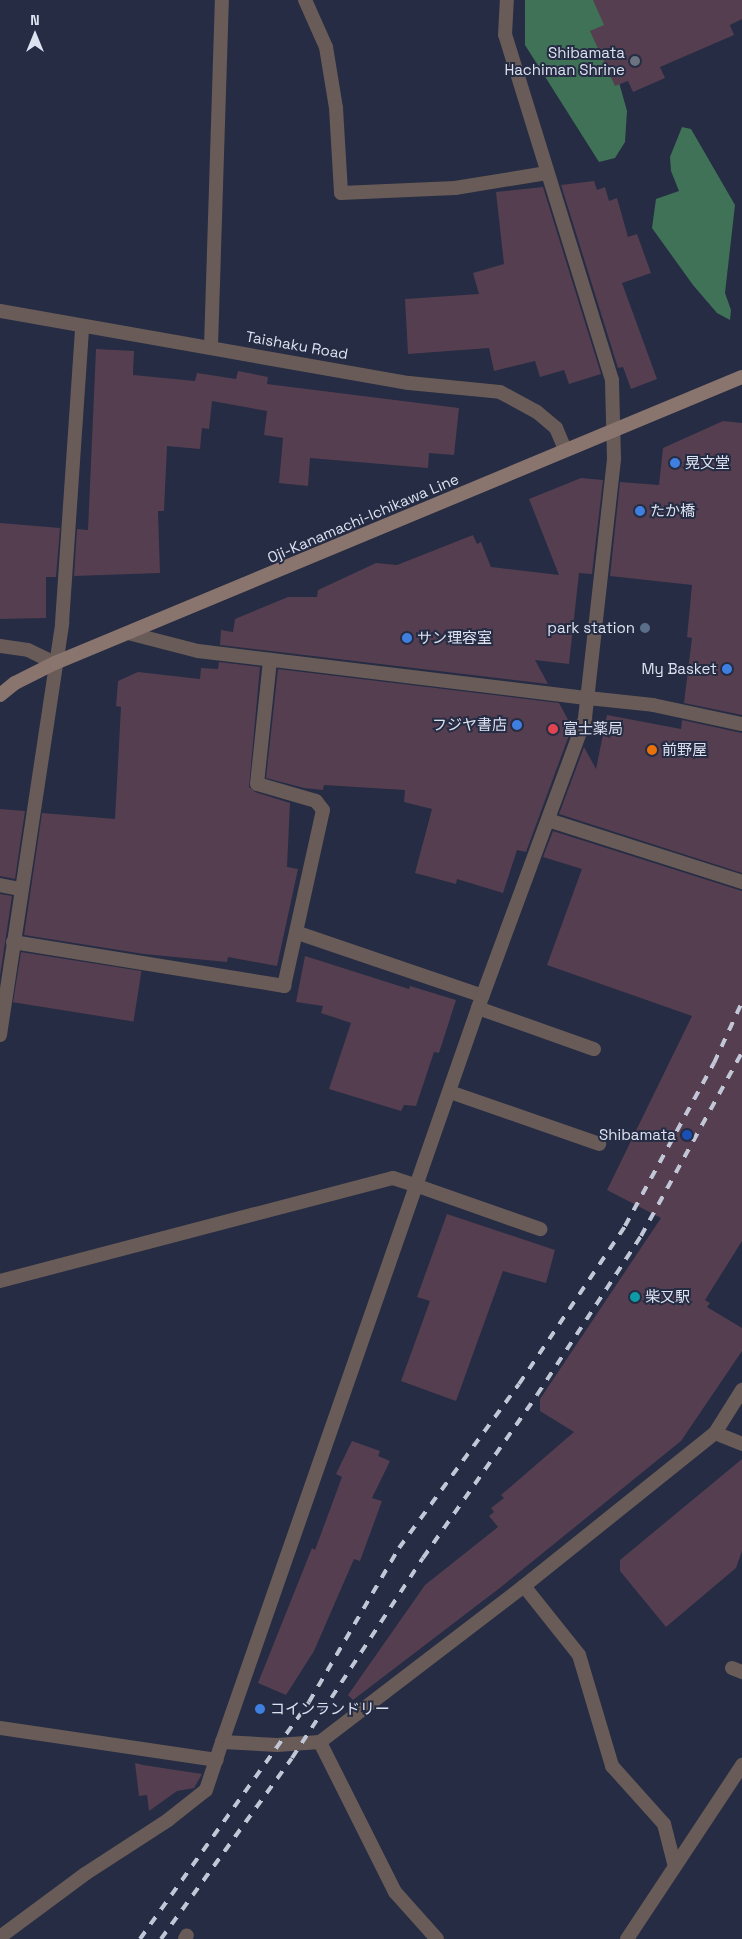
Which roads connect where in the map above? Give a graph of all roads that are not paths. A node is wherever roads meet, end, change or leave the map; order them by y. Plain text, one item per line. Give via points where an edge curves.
1 (222, 0) edge
2 (305, 0) edge
3 (507, 0) edge
4 (547, 173) junction
5 (0, 311) edge
6 (82, 328) junction
7 (211, 346) junction
8 (742, 378) edge
9 (615, 429) junction
10 (565, 449) junction
11 (128, 633) junction
12 (0, 646) edge
13 (270, 660) junction
14 (55, 663) junction
15 (0, 695) edge
16 (588, 698) junction
17 (742, 724) edge
18 (548, 820) junction
19 (742, 882) edge
20 (0, 885) edge
21 (21, 889) junction
22 (298, 933) junction
23 (13, 942) junction
24 (480, 1002) junction
25 (0, 1035) edge
26 (594, 1049) dead end
27 (450, 1092) junction
28 (599, 1144) dead end
29 (415, 1185) junction
30 (540, 1229) dead end
31 (0, 1281) edge
32 (742, 1390) edge
33 (715, 1433) junction
34 (742, 1444) edge
35 (524, 1586) junction
36 (0, 1728) edge
37 (222, 1742) junction
38 (320, 1742) junction
39 (217, 1760) junction
40 (742, 1765) edge
41 (674, 1863) junction
42 (0, 1937) edge
43 (437, 1939) edge
44 (627, 1939) edge

1 - 7 street
2 - 4 street via 326,47 336,108 341,193 455,188
3 - 4 street via 505,35
4 - 9 street via 612,380
5 - 6 street, Taishaku Road
6 - 7 street, Taishaku Road
6 - 14 street via 62,623
7 - 10 street, Taishaku Road via 409,383 500,392 537,412 556,428
8 - 9 main road, Oji-Kanamachi-Ichikawa Line
9 - 10 main road, Oji-Kanamachi-Ichikawa Line
9 - 16 street
10 - 11 main road, Oji-Kanamachi-Ichikawa Line
11 - 13 street via 198,651
11 - 14 main road, Oji-Kanamachi-Ichikawa Line
12 - 14 street via 28,650
13 - 16 street
13 - 22 street via 257,784 316,801 323,810
14 - 15 main road, Oji-Kanamachi-Ichikawa Line via 15,683
14 - 21 street
16 - 17 street via 653,705
16 - 18 street via 585,718
18 - 19 street
18 - 24 street
20 - 21 street
21 - 23 street
22 - 23 street via 284,986
22 - 24 street
23 - 25 street
24 - 26 street
24 - 27 street
27 - 28 street
27 - 29 street
29 - 30 street
29 - 31 street via 393,1178
29 - 37 street
32 - 33 street
33 - 34 street
33 - 35 street
35 - 38 street
35 - 41 street via 579,1655 612,1766 664,1824
36 - 39 street
37 - 38 street via 277,1745
37 - 39 street
38 - 43 street via 395,1892
39 - 42 street via 206,1790
40 - 41 street
41 - 44 street

